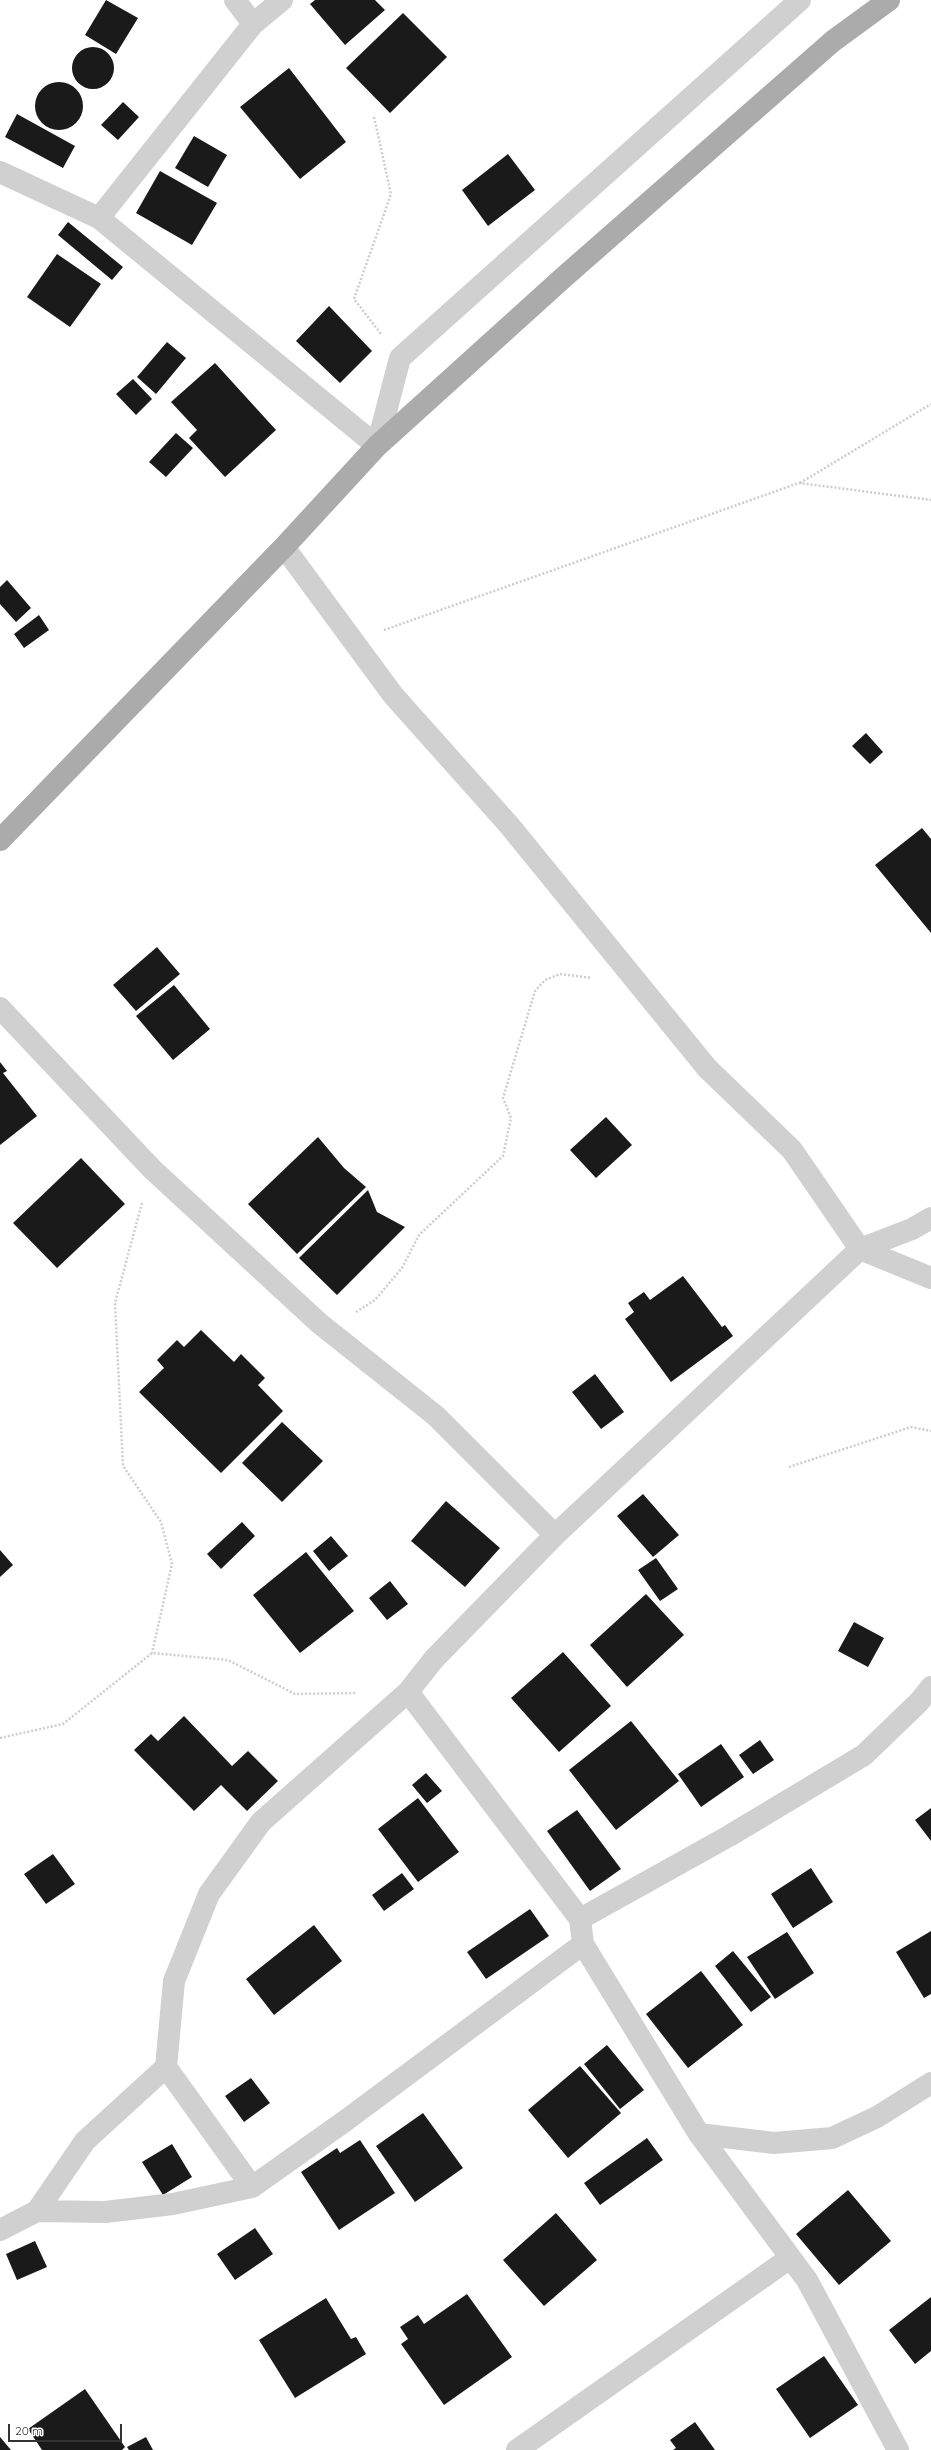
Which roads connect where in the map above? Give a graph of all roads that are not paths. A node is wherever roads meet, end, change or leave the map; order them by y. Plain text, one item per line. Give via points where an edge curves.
1 (235, 0) edge
2 (282, 0) edge
3 (800, 0) edge
4 (889, 0) edge
5 (253, 24) junction
6 (0, 173) edge
7 (99, 218) junction
8 (377, 446) junction
9 (284, 547) junction
10 (0, 840) edge
11 (0, 1008) edge
12 (931, 1218) edge
13 (860, 1249) junction
14 (931, 1278) edge
15 (555, 1535) junction
16 (931, 1687) edge
17 (408, 1692) junction
18 (580, 1919) junction
19 (583, 1944) junction
20 (166, 2067) junction
21 (931, 2083) edge
22 (699, 2134) junction
23 (252, 2187) junction
24 (37, 2211) junction
25 (0, 2230) edge
26 (790, 2258) junction
27 (517, 2450) edge
28 (898, 2450) edge

1 - 5 street
2 - 5 street
3 - 8 street via 400,358
4 - 8 main road via 827,46
5 - 7 street
6 - 7 street
7 - 8 street
8 - 9 main road
9 - 10 main road
9 - 13 street via 393,696 509,825 706,1068 792,1150
11 - 15 street via 152,1169 320,1323 436,1416
12 - 13 street via 912,1229
13 - 14 street
13 - 15 street
15 - 17 street via 434,1659
16 - 18 street via 864,1755 729,1836
17 - 18 street
17 - 20 street via 262,1822 209,1894 174,1981
18 - 19 street
19 - 22 street
19 - 23 street via 351,2117
20 - 23 street
20 - 24 street via 85,2141
21 - 22 street via 877,2117 832,2138 774,2142
22 - 26 street
23 - 24 street via 173,2204 105,2212
24 - 25 street
26 - 27 street
26 - 28 street via 807,2280

